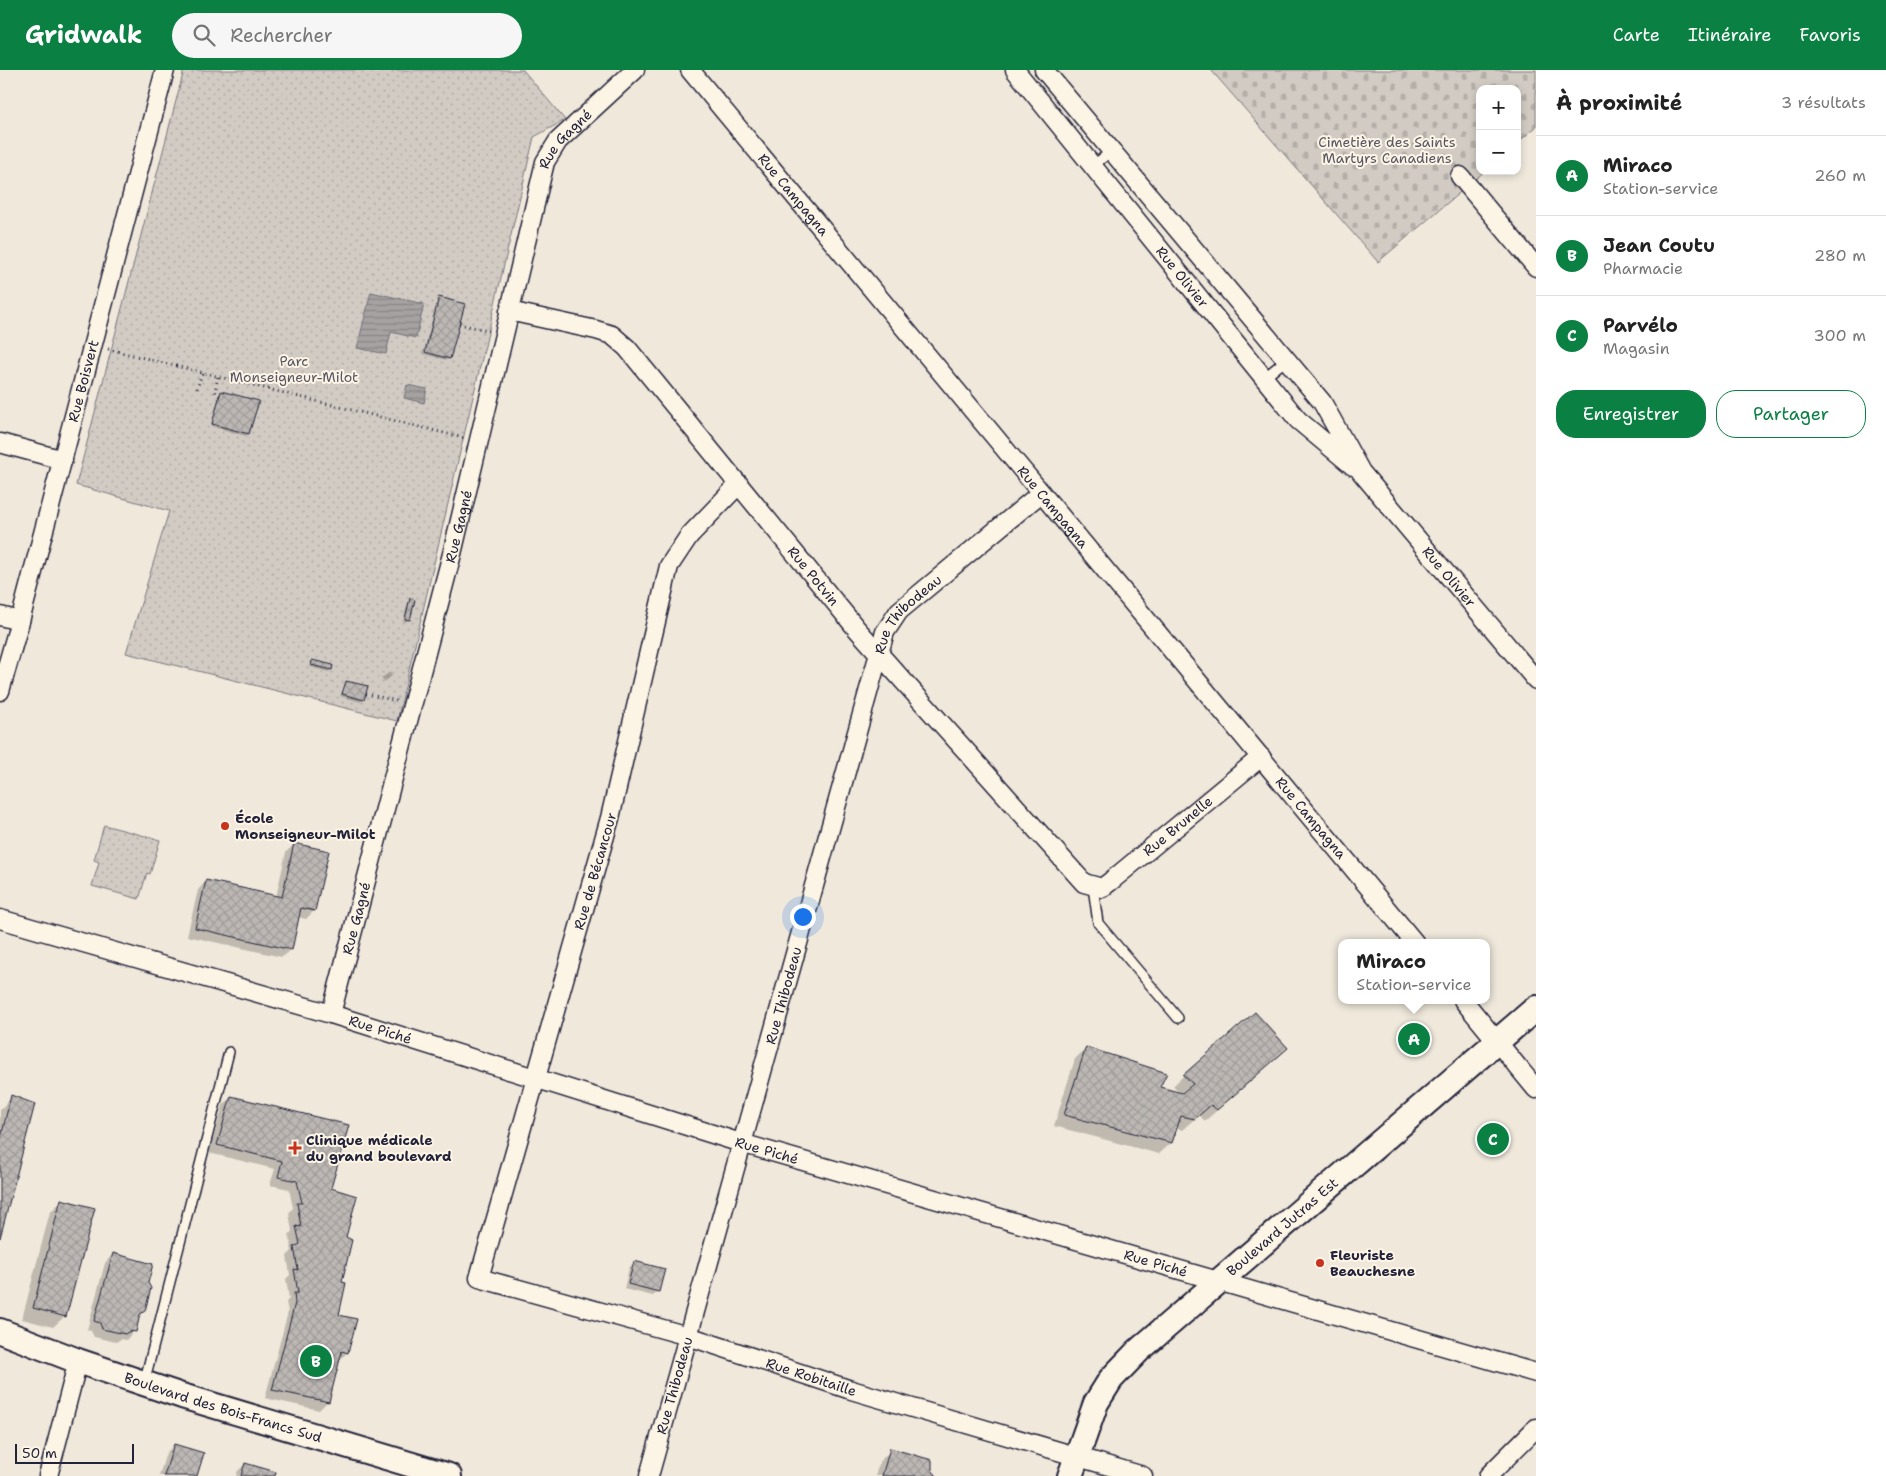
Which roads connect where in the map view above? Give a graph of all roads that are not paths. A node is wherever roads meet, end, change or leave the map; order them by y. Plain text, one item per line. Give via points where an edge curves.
1 (165, 70) edge
2 (635, 70) edge
3 (690, 70) edge
4 (1014, 70) edge
5 (1044, 70) edge
6 (1112, 151) junction
7 (1092, 166) junction
8 (1460, 176) dead end
9 (1536, 267) edge
10 (509, 311) junction
11 (1286, 360) junction
12 (1264, 378) junction
13 (0, 443) edge
14 (63, 460) junction
15 (1362, 472) junction
16 (739, 484) junction
17 (1042, 493) junction
18 (0, 616) edge
19 (20, 621) junction
20 (880, 654) junction
21 (1536, 680) edge
22 (0, 691) edge
23 (1260, 757) junction
24 (1093, 887) junction
25 (0, 918) edge
26 (1412, 939) edge
27 (1466, 1004) edge
28 (1536, 1008) edge
29 (331, 1014) junction
30 (1178, 1018) dead end
31 (1497, 1042) junction
32 (229, 1052) dead end
33 (536, 1079) junction
34 (1536, 1089) edge
35 (741, 1143) junction
36 (480, 1278) joint
37 (1218, 1282) junction
38 (0, 1331) edge
39 (688, 1336) junction
40 (78, 1361) junction
41 (1536, 1373) edge
42 (144, 1383) junction
43 (1536, 1428) edge
44 (1074, 1466) edge
45 (419, 1472) edge
46 (48, 1476) edge
47 (449, 1476) edge
48 (649, 1476) edge
49 (1143, 1476) edge
50 (1488, 1476) edge

1 - 14 street, Rue Boisvert
2 - 10 street, Rue Gagné via 558,141 544,162
3 - 17 street, Rue Campagna
4 - 7 street, Rue Olivier
5 - 6 street, Rue Olivier
6 - 7 lane
6 - 11 street, Rue Olivier
7 - 12 street, Rue Olivier
8 - 9 street
10 - 16 street, Rue Potvin via 612,335 627,348
10 - 29 street, Rue Gagné via 479,442
11 - 12 lane
11 - 15 street, Rue Olivier via 1322,402
12 - 15 street, Rue Olivier via 1298,420
13 - 14 street
14 - 19 street, Rue Boisvert
15 - 21 street, Rue Olivier
16 - 20 street, Rue Potvin
16 - 33 street, Rue de Bécancour via 689,536 669,566 610,818
17 - 20 street, Rue Thibodeau via 900,611 885,632
17 - 23 street, Rue Campagna
18 - 19 street
19 - 22 street, Rue Boisvert
20 - 24 street, Rue Potvin via 1084,883
20 - 35 street, Rue Thibodeau
23 - 24 street, Rue Brunelle via 1112,881 1102,888
23 - 26 street, Rue Campagna
24 - 30 lane via 1098,923
25 - 29 street, Rue Piché
27 - 31 street
28 - 31 main road, Boulevard Jutras Est
29 - 33 street, Rue Piché
31 - 34 street
31 - 37 main road, Boulevard Jutras Est
32 - 42 lane
33 - 35 street, Rue Piché
33 - 36 street, Rue de Bécancour
35 - 37 street, Rue Piché
35 - 39 street, Rue Thibodeau
36 - 39 street, Rue Robitaille
37 - 41 street, Rue Piché
37 - 44 main road, Boulevard Jutras Est via 1111,1378 1096,1403
38 - 40 main road, Boulevard des Bois-Francs Sud
39 - 44 street, Rue Robitaille
39 - 48 street, Rue Thibodeau
40 - 42 main road, Boulevard des Bois-Francs Sud
40 - 46 street
42 - 45 main road, Boulevard des Bois-Francs Sud
43 - 50 street
44 - 49 street, Rue Robitaille
45 - 47 main road, Boulevard des Bois-Francs Sud

